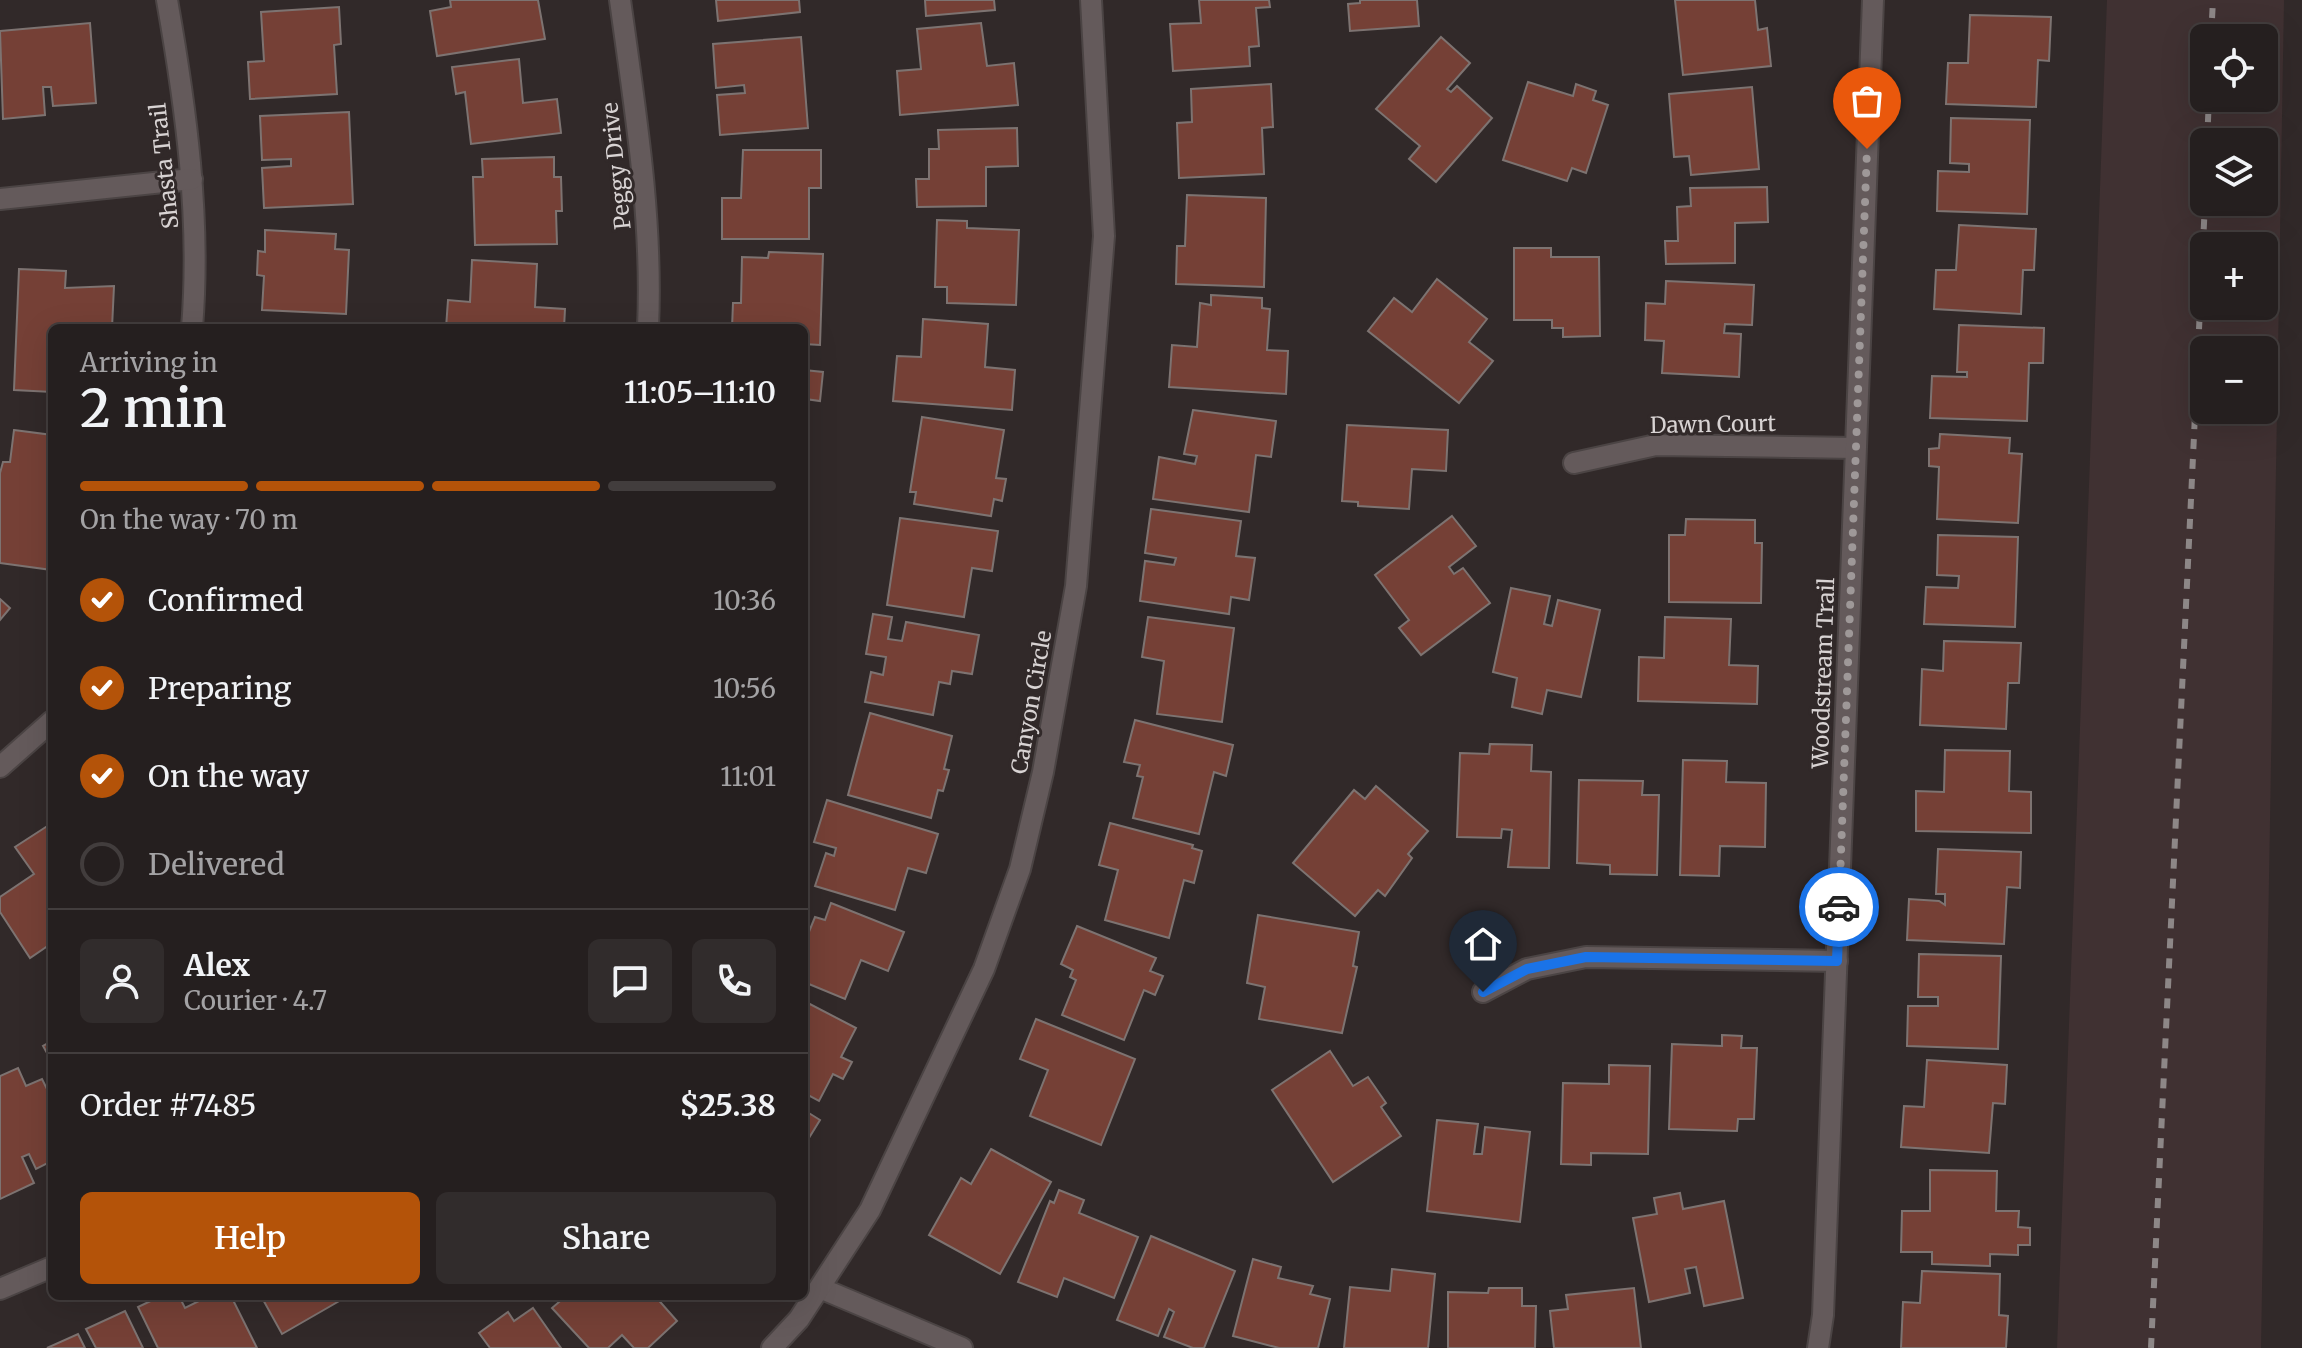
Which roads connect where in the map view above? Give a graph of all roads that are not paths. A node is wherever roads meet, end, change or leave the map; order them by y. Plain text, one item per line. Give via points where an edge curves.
1 (167, 0) edge
2 (620, 0) edge
3 (1091, 0) edge
4 (1873, 0) edge
5 (192, 179) junction
6 (0, 199) edge
7 (192, 324) edge
8 (648, 324) edge
9 (1855, 448) junction
10 (1574, 463) dead end
11 (48, 725) edge
12 (0, 767) edge
13 (1837, 961) junction
14 (1483, 992) dead end
15 (48, 1269) edge
16 (820, 1288) junction
17 (0, 1289) edge
18 (772, 1348) edge
19 (962, 1348) edge
20 (1818, 1348) edge

1 - 5 street, Shasta Trail
2 - 8 street, Peggy Drive via 644,186
3 - 16 street, Canyon Circle via 1104,236 1076,586 1043,772 1020,869 984,969 870,1210
4 - 9 street, Woodstream Trail
5 - 6 street
5 - 7 street, Shasta Trail via 197,263
9 - 10 street, Dawn Court via 1656,445
9 - 13 street, Woodstream Trail
11 - 12 street
13 - 14 street via 1586,957 1527,969
13 - 20 street, Woodstream Trail
15 - 17 street
16 - 18 street, Canyon Circle
16 - 19 street

